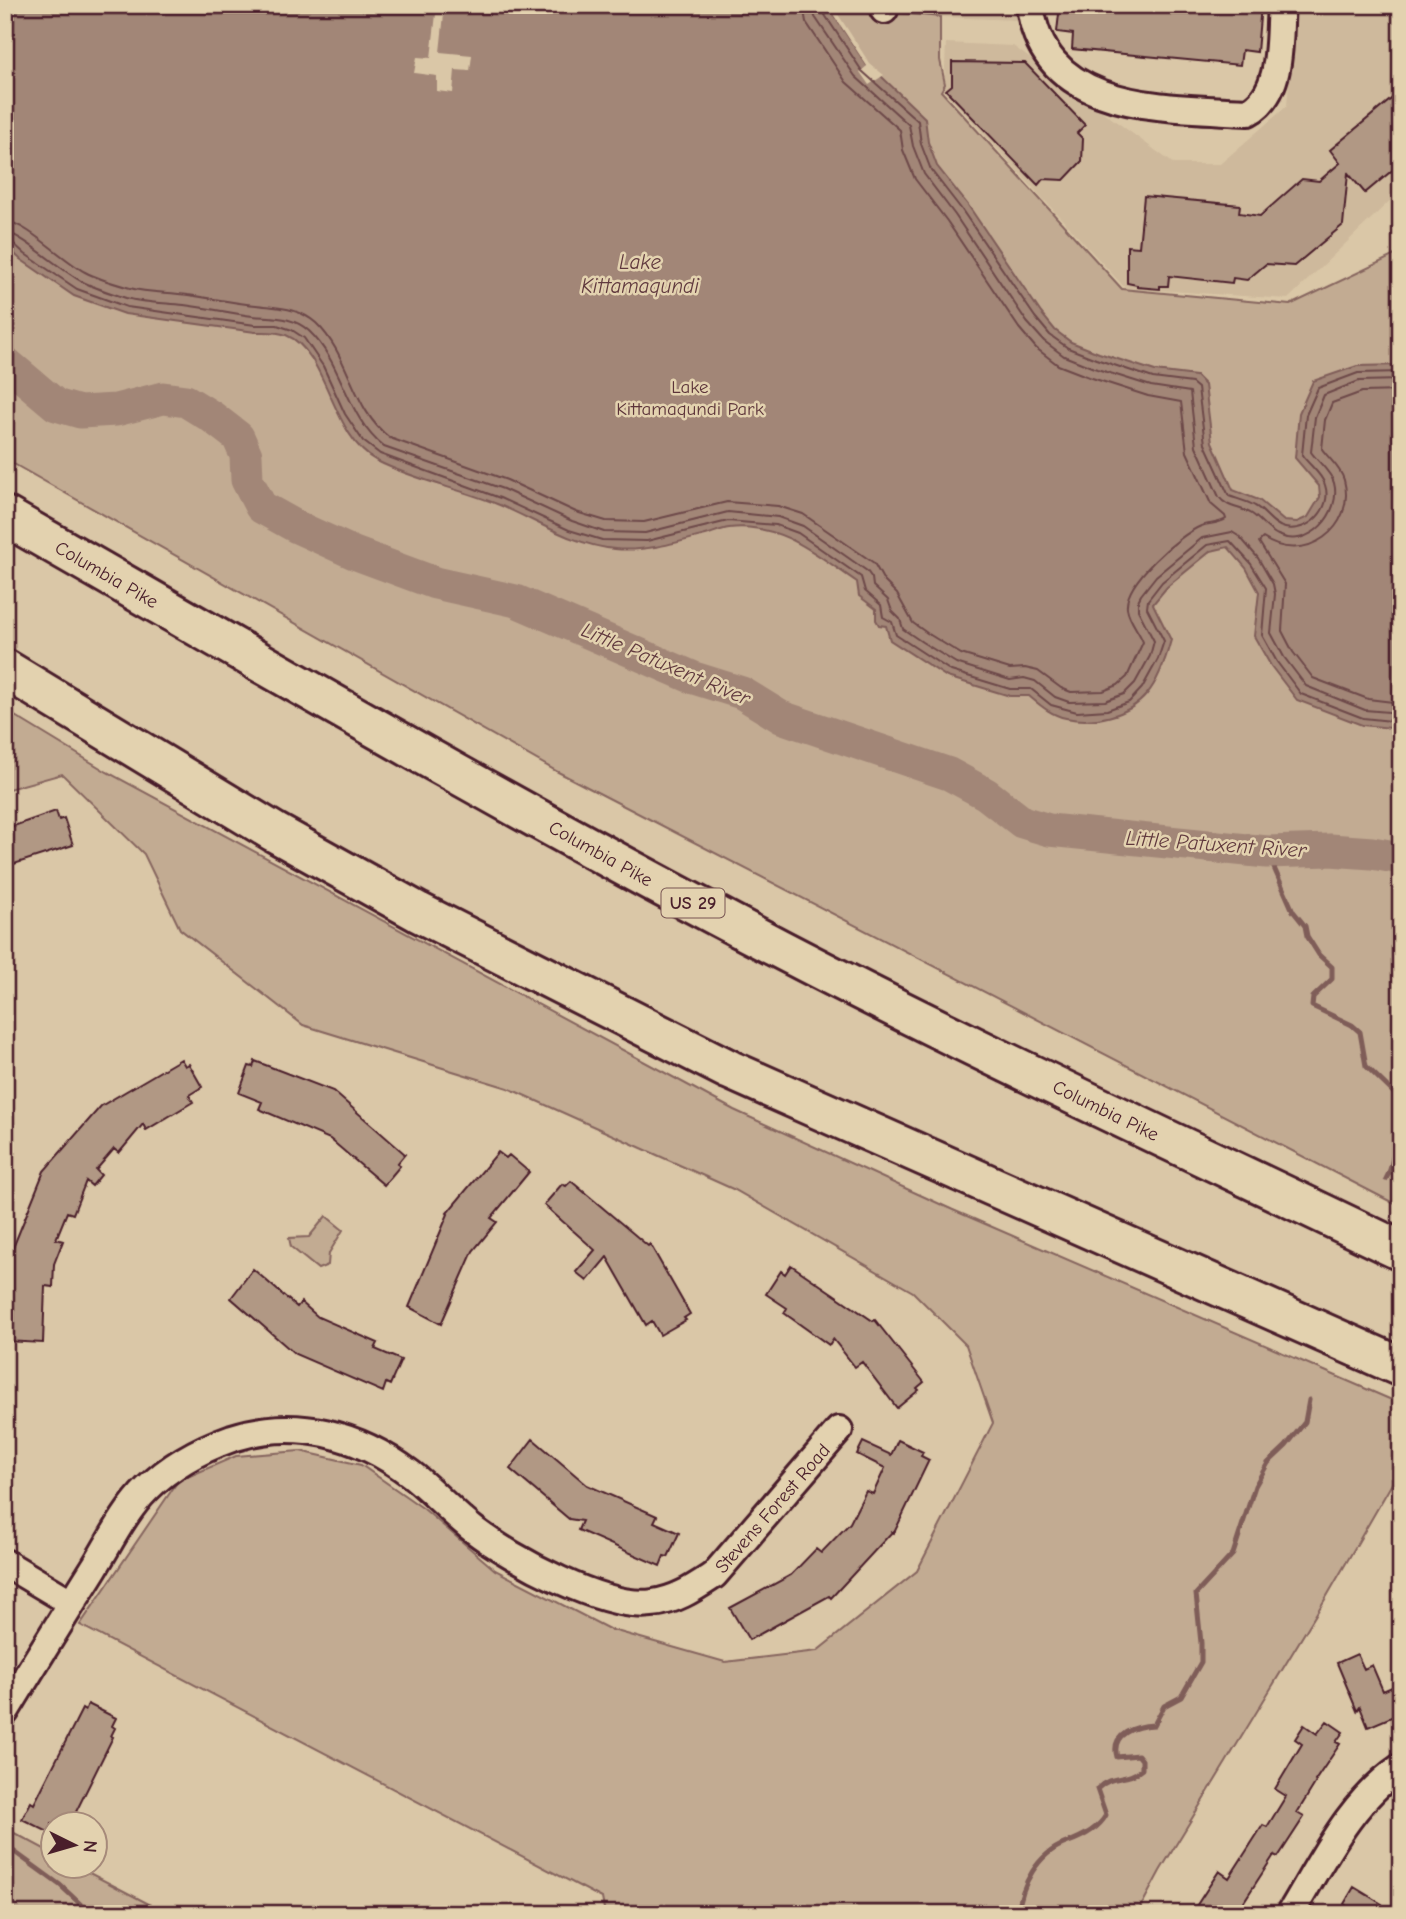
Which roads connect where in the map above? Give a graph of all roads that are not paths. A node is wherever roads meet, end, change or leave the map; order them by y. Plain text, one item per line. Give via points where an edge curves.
1 (1030, 5) edge
2 (1281, 5) edge
3 (5, 516) edge
4 (5, 669) edge
5 (1401, 1251) edge
6 (1401, 1367) edge
7 (839, 1430) dead end
8 (5, 1563) edge
9 (72, 1603) junction
10 (5, 1712) edge
11 (1401, 1767) edge
12 (1290, 1914) edge

1 - 2 street via 1038,35 1051,57 1092,90 1142,105 1248,112 1261,105 1275,77
3 - 5 highway, Columbia Pike / US 29 via 620,864 780,949
4 - 6 highway via 274,832 570,990 742,1076
7 - 9 street, Stevens Forest Road via 714,1575 670,1600 649,1604 586,1591 508,1553 447,1508 412,1475 371,1448 317,1431 272,1428 219,1443 165,1473 139,1500
8 - 9 street
9 - 10 street, Stevens Forest Road
11 - 12 street via 1349,1820

